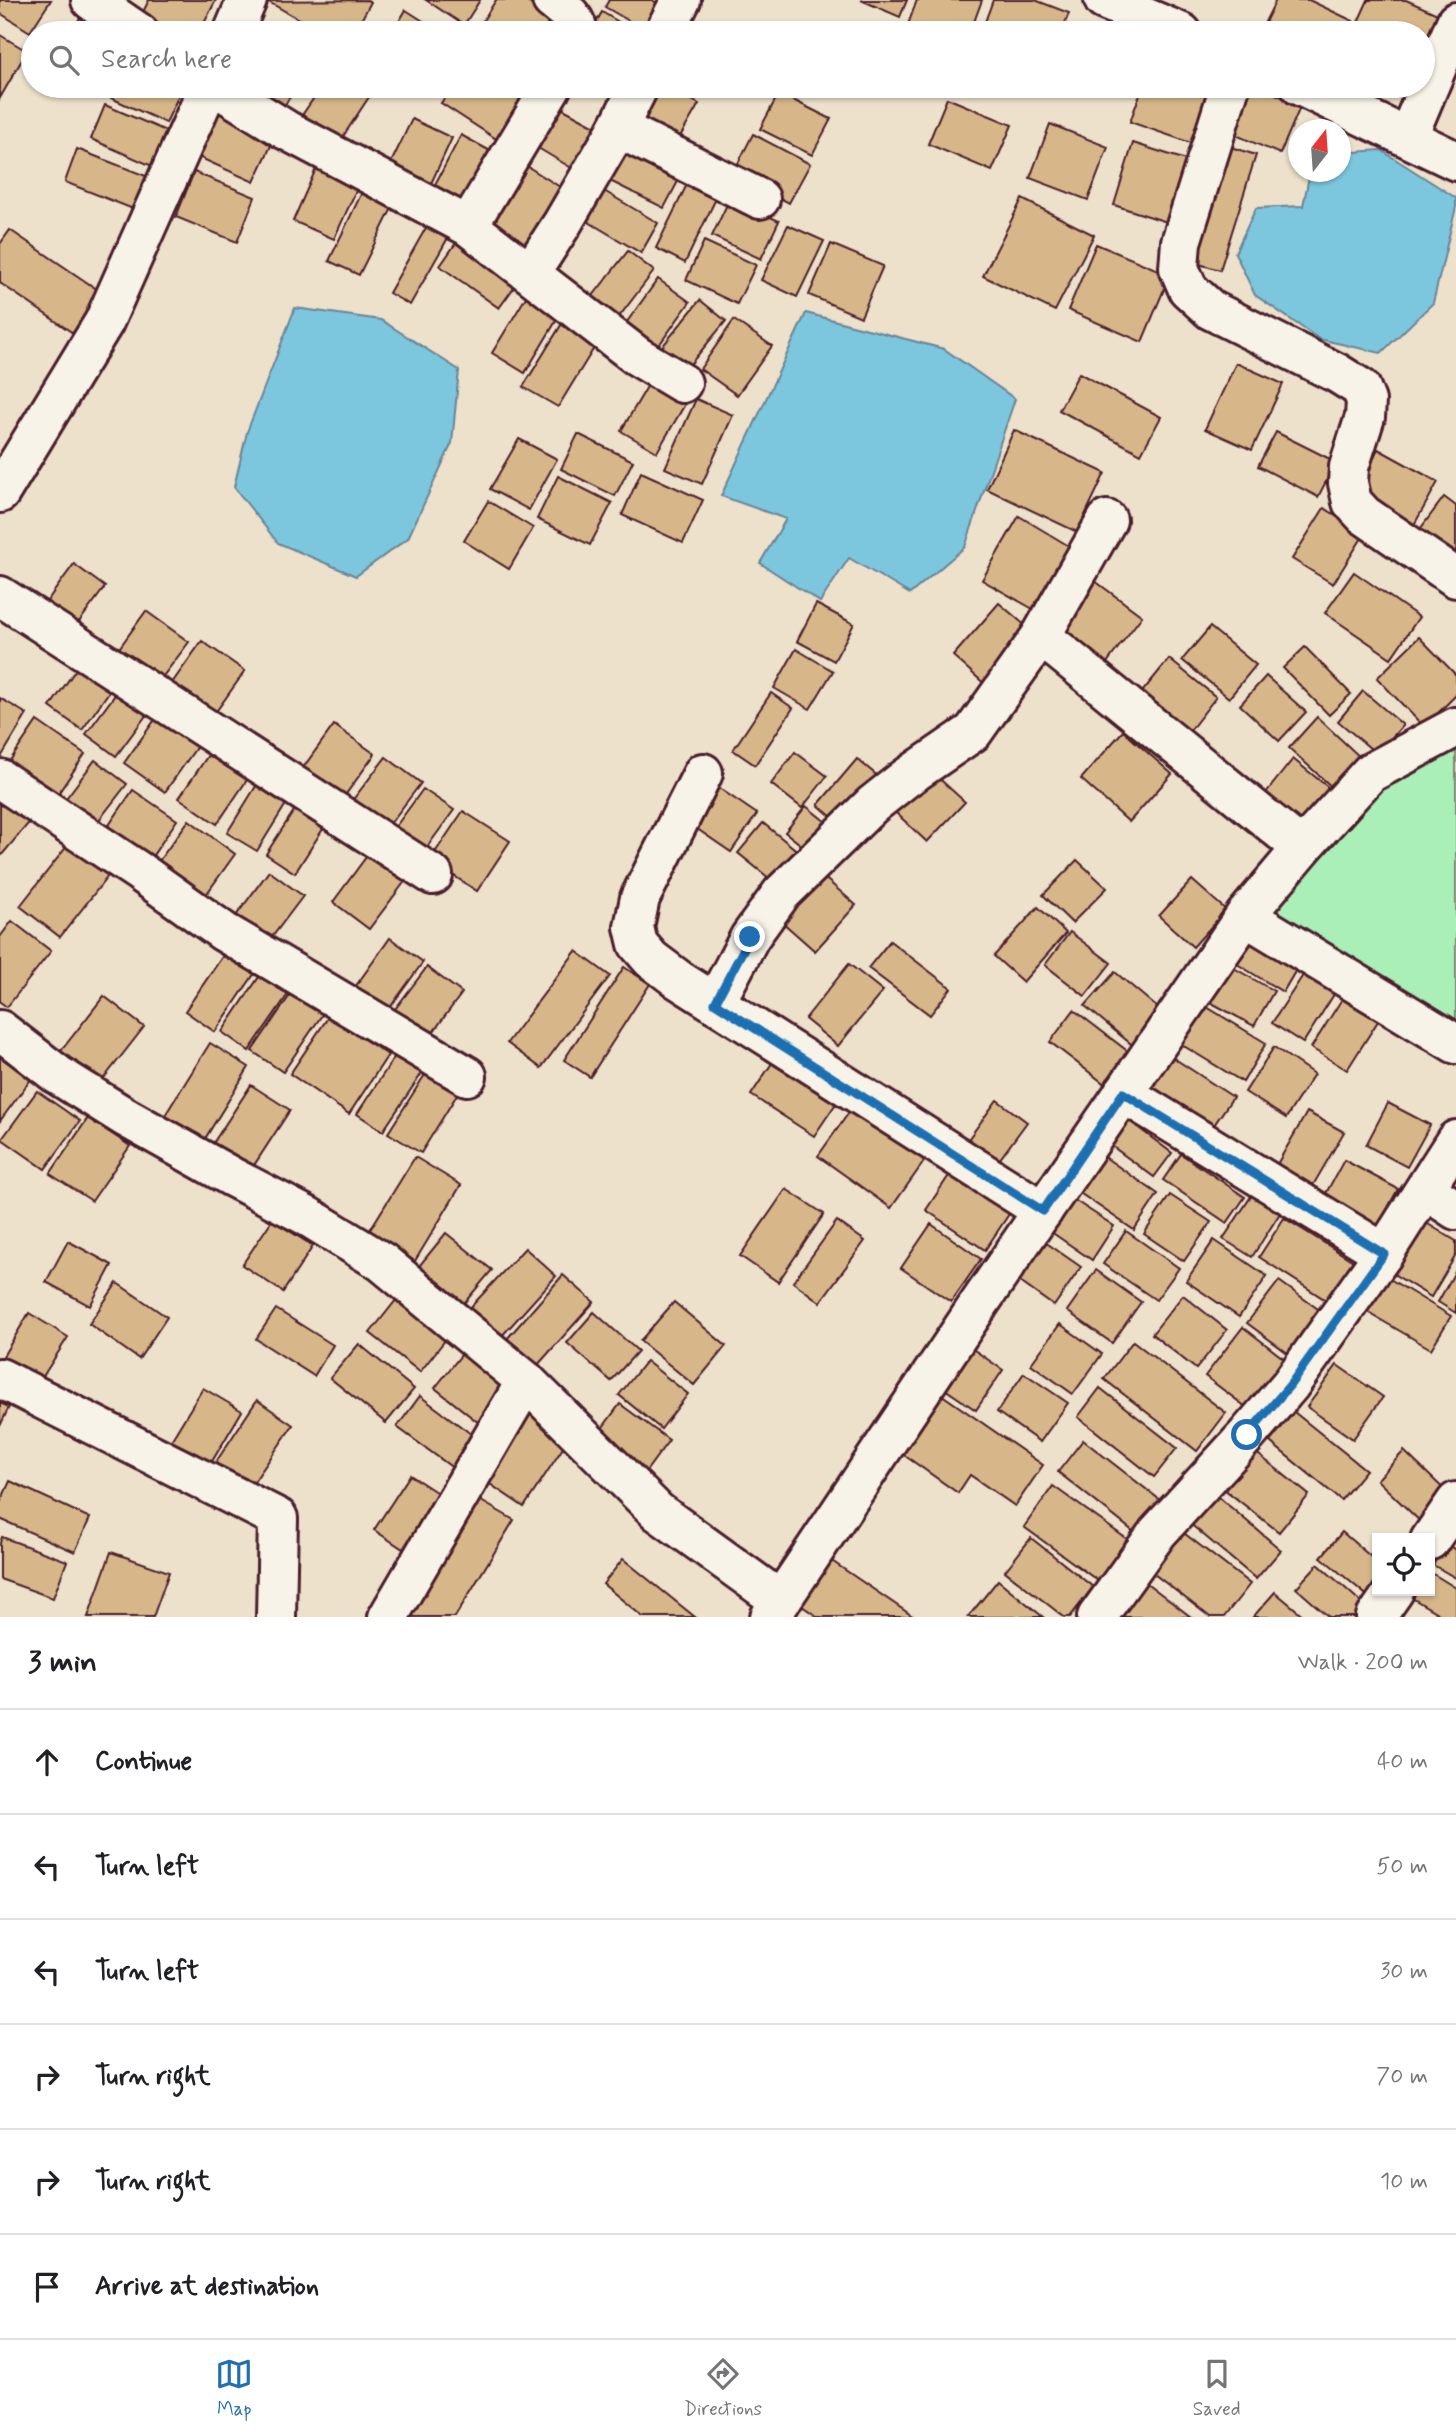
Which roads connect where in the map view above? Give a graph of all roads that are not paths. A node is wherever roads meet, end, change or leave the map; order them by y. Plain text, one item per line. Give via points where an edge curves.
1 (91, 0) edge
2 (247, 0) edge
3 (552, 0) edge
4 (681, 0) edge
5 (1104, 0) edge
6 (1163, 18) edge
7 (122, 21) edge
8 (238, 21) edge
9 (574, 21) edge
10 (670, 21) edge
11 (1456, 22) edge
12 (1435, 72) edge
13 (204, 98) edge
14 (234, 98) edge
15 (545, 98) edge
16 (633, 98) edge
17 (1226, 98) edge
18 (1326, 98) edge
19 (1424, 98) edge
20 (618, 128) junction
21 (1408, 136) junction
22 (1456, 161) edge
23 (760, 199) dead end
24 (468, 226) junction
25 (531, 272) junction
26 (682, 383) dead end
27 (0, 493) edge
28 (1107, 520) dead end
29 (1456, 578) edge
30 (0, 596) edge
31 (1041, 636) junction
32 (1456, 727) edge
33 (703, 773) dead end
34 (0, 779) edge
35 (1302, 848) junction
36 (433, 875) dead end
37 (1245, 916) junction
38 (715, 1003) junction
39 (0, 1030) edge
40 (1456, 1044) edge
41 (467, 1076) dead end
42 (1123, 1093) junction
43 (1456, 1140) edge
44 (1441, 1200) edge
45 (1043, 1211) junction
46 (1384, 1254) junction
47 (0, 1378) edge
48 (526, 1381) junction
49 (1456, 1502) edge
50 (1435, 1533) edge
51 (1391, 1596) edge
52 (776, 1609) edge
53 (276, 1617) edge
54 (387, 1617) edge
55 (1097, 1617) edge
56 (1376, 1617) edge

1 - 7 street
2 - 8 street
3 - 9 street
4 - 10 street
5 - 6 street
11 - 12 street
13 - 27 street via 104,322
14 - 24 street via 286,131
15 - 24 street
16 - 20 street
17 - 29 street via 1181,242 1180,268 1188,289 1211,310 1362,388 1366,417 1349,467 1352,502
18 - 21 street
19 - 21 street
20 - 23 street
20 - 25 street
21 - 22 street
24 - 25 street
25 - 26 street via 637,355
28 - 31 street
30 - 36 street
31 - 35 street
31 - 38 street via 973,732 872,805 781,894 750,937
32 - 35 street via 1370,773
33 - 38 street via 640,898 634,927 638,944 652,959
34 - 41 street via 224,932
35 - 37 street
37 - 40 street
37 - 42 street
38 - 45 street
39 - 48 street via 58,1075 125,1117 382,1262
42 - 45 street
42 - 46 street
43 - 44 street
44 - 46 street
45 - 52 street
46 - 55 street via 1290,1385 1158,1532
47 - 53 street via 278,1518
48 - 52 street via 658,1512
48 - 54 street
49 - 50 street
51 - 56 street

